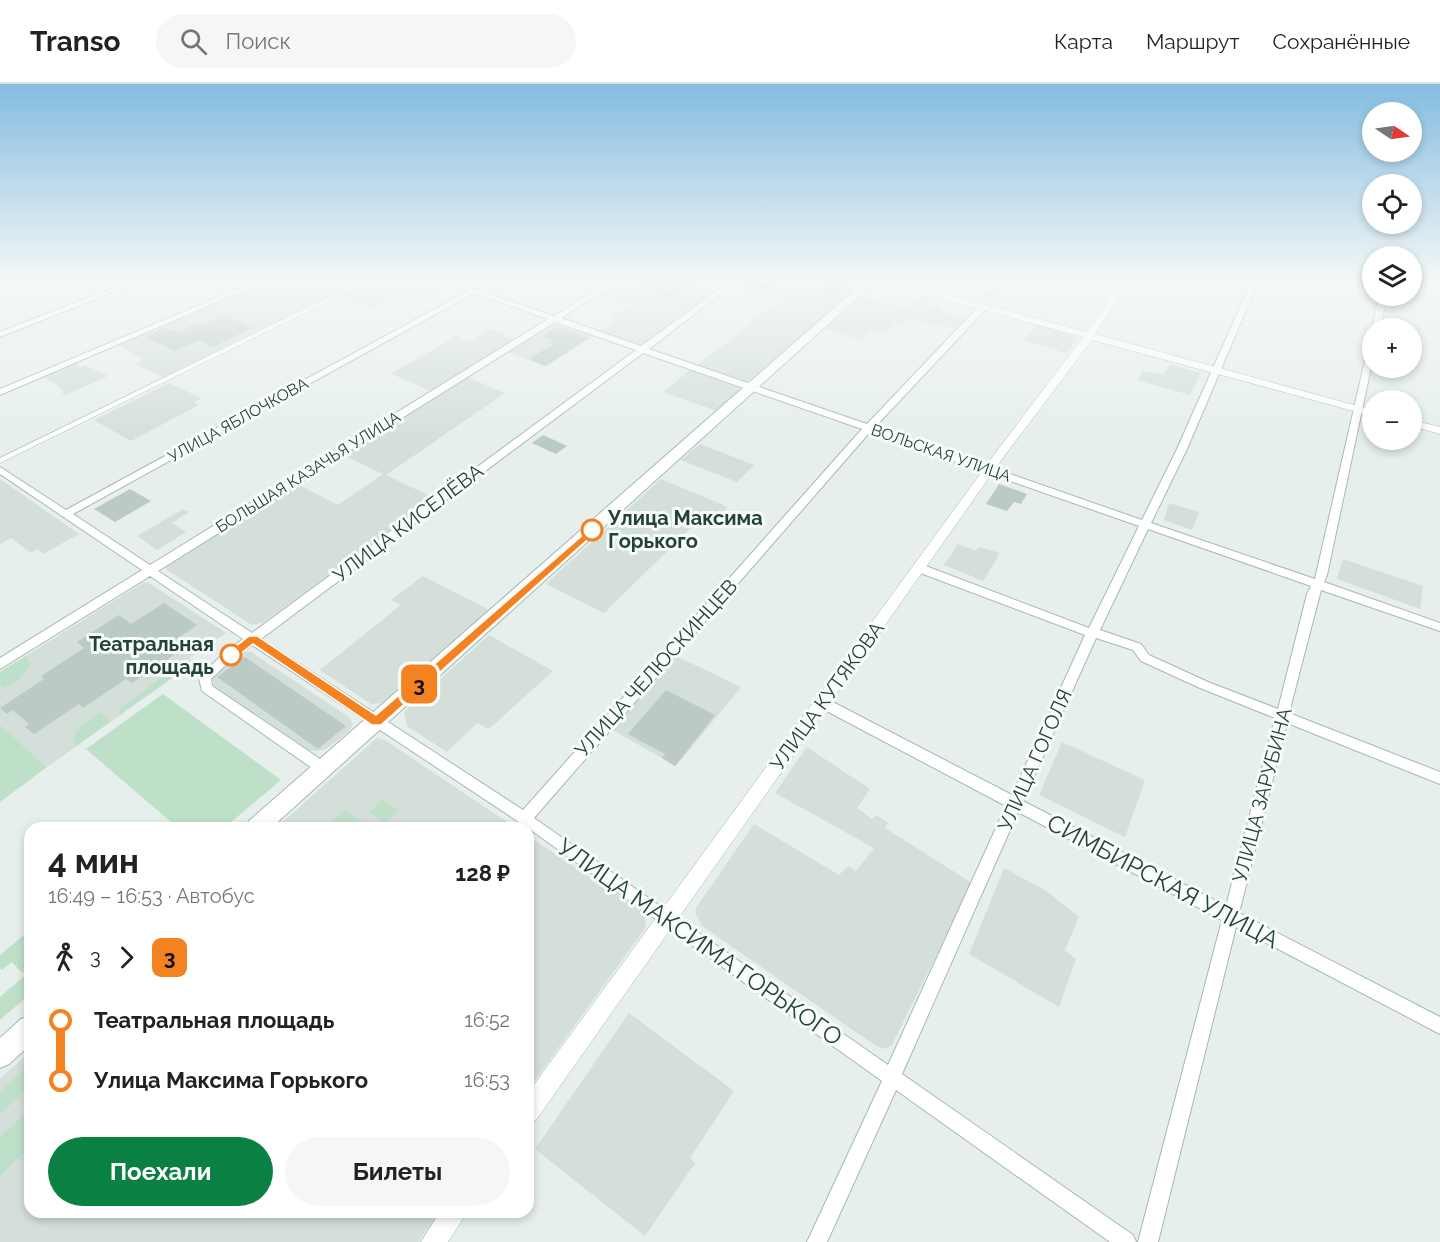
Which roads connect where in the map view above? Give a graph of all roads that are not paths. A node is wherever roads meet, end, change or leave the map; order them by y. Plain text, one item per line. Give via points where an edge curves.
1 (137, 334) edge
2 (258, 334) edge
3 (394, 334) edge
4 (531, 334) edge
5 (597, 334) edge
6 (663, 334) edge
7 (811, 334) edge
8 (954, 334) edge
9 (1082, 334) edge
10 (1232, 334) edge
11 (1089, 336) junction
12 (641, 350) junction
13 (1216, 370) junction
14 (1366, 378) edge
15 (751, 388) junction
16 (0, 392) edge
17 (1360, 409) junction
18 (1422, 426) edge
19 (869, 428) junction
20 (1440, 431) edge
21 (0, 461) edge
22 (0, 470) edge
23 (990, 470) junction
24 (66, 514) junction
25 (1144, 525) junction
26 (919, 568) junction
27 (149, 570) junction
28 (1317, 584) junction
29 (1440, 627) edge
30 (1092, 633) junction
31 (253, 639) junction
32 (0, 664) edge
33 (822, 703) junction
34 (1283, 717) junction
35 (376, 722) junction
36 (324, 769) junction
37 (1440, 778) edge
38 (1015, 804) junction
39 (524, 819) junction
40 (263, 822) edge
41 (528, 822) edge
42 (534, 826) edge
43 (1231, 916) junction
44 (667, 918) junction
45 (1440, 1026) edge
46 (24, 1033) edge
47 (0, 1055) edge
48 (891, 1077) junction
49 (534, 1104) edge
50 (451, 1218) edge
51 (433, 1242) edge
52 (817, 1242) edge
53 (1126, 1242) edge
54 (1148, 1242) edge

1 - 16 street
2 - 21 street
3 - 24 street, УЛИЦА ЯБЛОЧКОВА
4 - 27 street, БОЛЬШАЯ КАЗАЧЬЯ УЛИЦА
5 - 12 street, ВОЛЬСКАЯ УЛИЦА
6 - 12 street, УЛИЦА КИСЕЛЁВА
7 - 15 main road
8 - 19 street, УЛИЦА ЧЕЛЮСКИНЦЕВ
9 - 11 street
10 - 13 street, УЛИЦА ГОГОЛЯ
11 - 13 street
11 - 23 street, УЛИЦА КУТЯКОВА
12 - 15 street, ВОЛЬСКАЯ УЛИЦА
12 - 31 street, УЛИЦА КИСЕЛЁВА
13 - 17 street
13 - 25 street, УЛИЦА ГОГОЛЯ
14 - 17 street, УЛИЦА ЗАРУБИНА
15 - 19 street, ВОЛЬСКАЯ УЛИЦА
15 - 35 main road
17 - 28 street, УЛИЦА ЗАРУБИНА
18 - 20 street
19 - 23 street, ВОЛЬСКАЯ УЛИЦА
19 - 39 street, УЛИЦА ЧЕЛЮСКИНЦЕВ
22 - 24 street, УЛИЦА МАКСИМА ГОРЬКОГО
23 - 25 street, ВОЛЬСКАЯ УЛИЦА
23 - 26 street, УЛИЦА КУТЯКОВА
24 - 27 street, УЛИЦА МАКСИМА ГОРЬКОГО
25 - 28 street, ВОЛЬСКАЯ УЛИЦА
25 - 30 street, УЛИЦА ГОГОЛЯ
26 - 30 street
26 - 33 street, УЛИЦА КУТЯКОВА
27 - 31 street, УЛИЦА МАКСИМА ГОРЬКОГО
27 - 32 street, БОЛЬШАЯ КАЗАЧЬЯ УЛИЦА
28 - 29 street, ВОЛЬСКАЯ УЛИЦА
28 - 34 street, УЛИЦА ЗАРУБИНА
30 - 34 street via 1137,647 1145,658
30 - 38 street, УЛИЦА ГОГОЛЯ
31 - 35 street, УЛИЦА МАКСИМА ГОРЬКОГО
31 - 36 street, УЛИЦА КИСЕЛЁВА via 213,668 205,678 206,688
33 - 38 street, СИМБИРСКАЯ УЛИЦА
33 - 44 street, УЛИЦА КУТЯКОВА
34 - 37 street
34 - 43 street, УЛИЦА ЗАРУБИНА
35 - 36 main road
35 - 39 street, УЛИЦА МАКСИМА ГОРЬКОГО
36 - 40 main road
38 - 43 street, СИМБИРСКАЯ УЛИЦА
38 - 48 street, УЛИЦА ГОГОЛЯ
39 - 41 street, УЛИЦА МАКСИМА ГОРЬКОГО
42 - 44 street, УЛИЦА МАКСИМА ГОРЬКОГО
43 - 45 street, СИМБИРСКАЯ УЛИЦА
43 - 54 street, УЛИЦА ЗАРУБИНА
44 - 48 street, УЛИЦА МАКСИМА ГОРЬКОГО
44 - 49 street, УЛИЦА КУТЯКОВА
46 - 47 main road
48 - 52 street, УЛИЦА ГОГОЛЯ
48 - 53 street, УЛИЦА МАКСИМА ГОРЬКОГО
50 - 51 street

